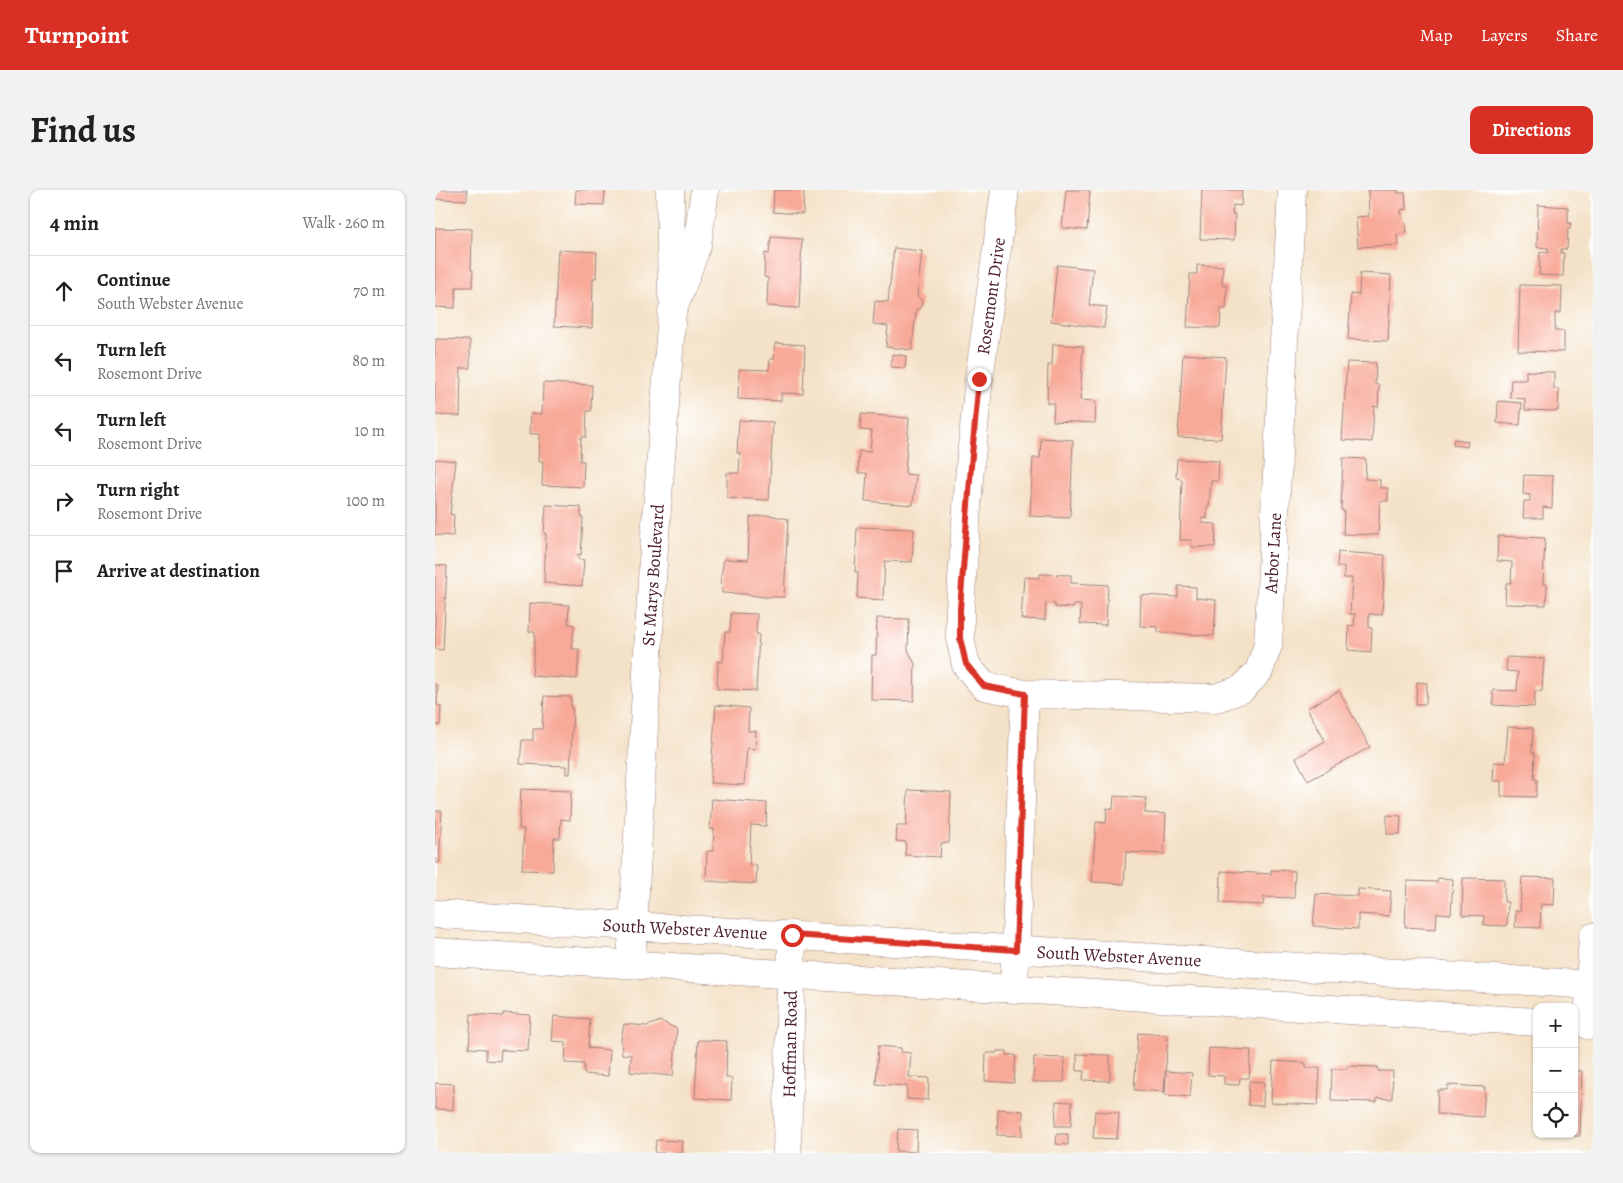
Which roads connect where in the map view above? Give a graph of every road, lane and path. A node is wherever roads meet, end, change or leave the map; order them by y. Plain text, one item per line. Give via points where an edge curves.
1 (670, 190) edge
2 (705, 190) edge
3 (1005, 190) edge
4 (1293, 190) edge
5 (672, 312) junction
6 (1025, 694) junction
7 (435, 914) edge
8 (632, 926) junction
9 (792, 935) junction
10 (1593, 936) edge
11 (1016, 950) junction
12 (435, 952) edge
13 (631, 964) junction
14 (791, 974) junction
15 (1592, 985) edge
16 (1014, 988) junction
17 (1533, 1022) edge
18 (1585, 1025) edge
19 (787, 1153) edge

1 - 5 street
2 - 5 street, St Marys Boulevard via 697,245
3 - 6 street, Rosemont Drive via 978,389 960,638 966,664 984,686
4 - 6 street, Arbor Lane via 1268,645 1259,671 1241,689 1216,698
5 - 8 street, St Marys Boulevard via 653,562
6 - 11 street
7 - 8 street, South Webster Avenue
8 - 9 street, South Webster Avenue
8 - 13 street, St Marys Boulevard
9 - 11 street, South Webster Avenue
9 - 14 street, Hoffman Road
10 - 15 street
11 - 15 street, South Webster Avenue
11 - 16 street
12 - 13 street
13 - 14 street
14 - 16 street
14 - 19 street, Hoffman Road
15 - 18 street
16 - 17 street

